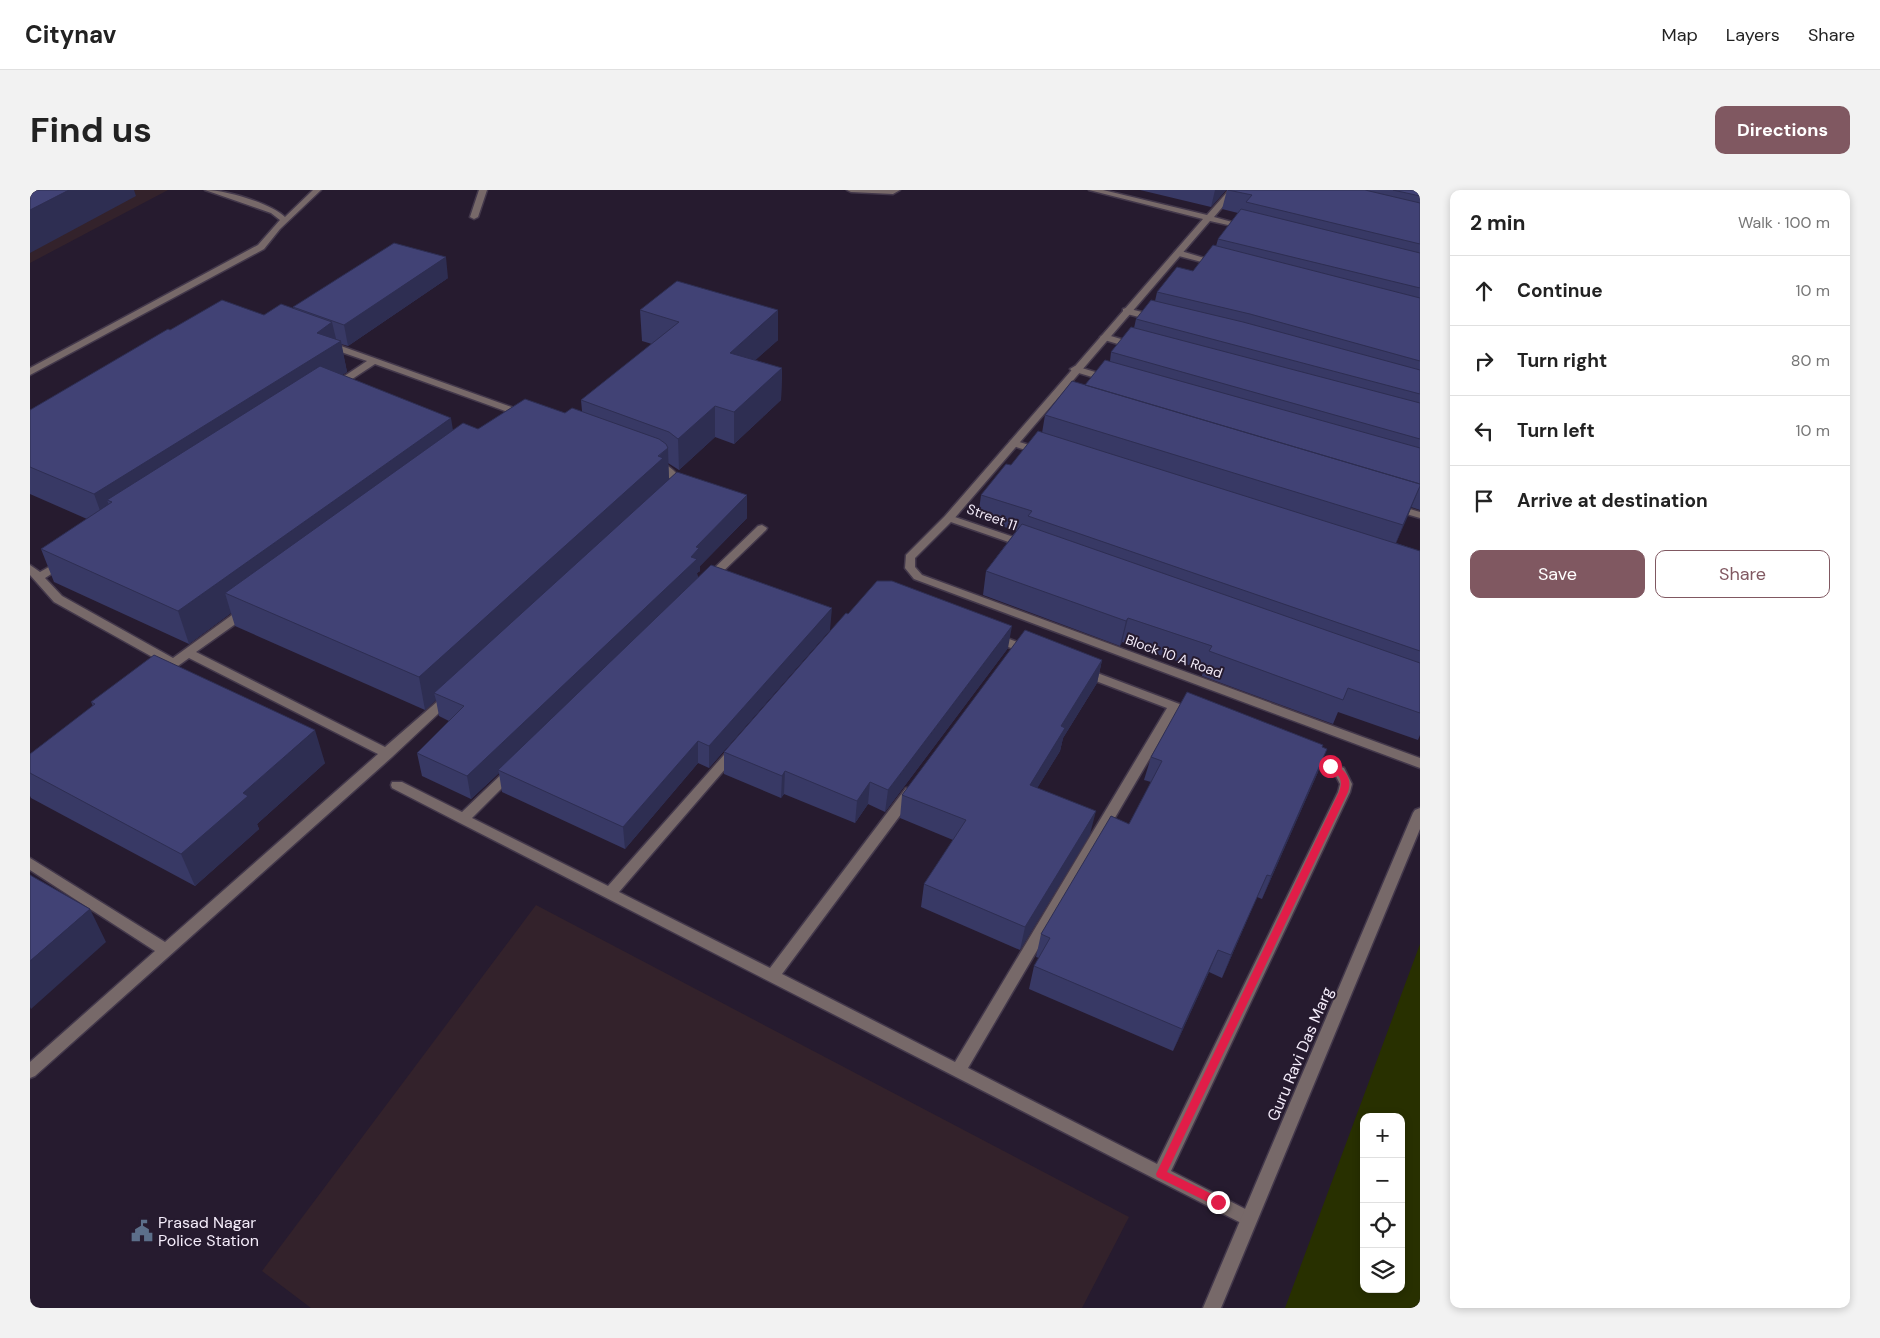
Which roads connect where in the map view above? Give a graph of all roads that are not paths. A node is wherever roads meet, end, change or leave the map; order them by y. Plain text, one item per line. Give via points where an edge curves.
1 (210, 190) edge
2 (317, 190) edge
3 (483, 190) edge
4 (851, 190) edge
5 (896, 190) edge
6 (1093, 190) edge
7 (1233, 190) edge
8 (474, 217) dead end
9 (1208, 218) junction
10 (1256, 230) edge
11 (277, 231) junction
12 (1178, 253) junction
13 (1224, 265) edge
14 (1126, 311) junction
15 (1164, 320) edge
16 (1104, 337) junction
17 (319, 341) edge
18 (1142, 348) edge
19 (374, 361) junction
20 (1075, 369) junction
21 (30, 372) edge
22 (1121, 382) edge
23 (324, 394) edge
24 (536, 419) edge
25 (1013, 443) junction
26 (1051, 455) edge
27 (646, 460) edge
28 (661, 501) edge
29 (1382, 504) edge
30 (1420, 515) edge
31 (949, 518) junction
32 (762, 528) dead end
33 (1034, 548) edge
34 (72, 556) edge
35 (30, 568) edge
36 (39, 577) junction
37 (698, 590) edge
38 (252, 606) edge
39 (982, 632) edge
40 (188, 653) junction
41 (1046, 657) edge
42 (173, 663) junction
43 (1073, 668) edge
44 (150, 681) edge
45 (461, 686) edge
46 (1174, 706) junction
47 (1210, 720) edge
48 (744, 738) edge
49 (1293, 752) edge
50 (388, 754) junction
51 (520, 763) edge
52 (1420, 764) edge
53 (919, 780) edge
54 (397, 785) dead end
55 (1420, 813) edge
56 (463, 819) junction
57 (30, 863) edge
58 (610, 893) junction
59 (167, 951) junction
60 (773, 976) junction
61 (30, 1071) edge
62 (958, 1071) junction
63 (1161, 1174) junction
64 (1249, 1219) junction
65 (1212, 1308) edge

1 - 11 street via 274,211 284,220
2 - 11 street
3 - 8 street
4 - 5 street
6 - 9 street
7 - 9 street
9 - 10 street
9 - 12 street
11 - 21 street via 261,247
12 - 13 street
12 - 14 street
14 - 15 street
14 - 16 street
16 - 18 street
16 - 20 street
17 - 19 street
19 - 23 street
19 - 24 street via 513,415
20 - 22 street
20 - 25 street via 1053,404
25 - 26 street
25 - 31 street
27 - 28 street via 665,467 677,482
29 - 30 street
31 - 33 street, Street 11
31 - 52 street, Block 10 A Road via 910,557 910,568 918,577
32 - 37 street
34 - 36 street
35 - 36 street
36 - 42 street via 58,599
38 - 40 street
39 - 41 street via 1015,650
40 - 42 street
40 - 50 street
42 - 44 street
43 - 46 street
45 - 50 street
46 - 47 street
46 - 62 street
48 - 58 street
49 - 63 street via 1340,771 1346,784
50 - 59 street
51 - 56 street
53 - 60 street
54 - 56 street
55 - 64 street, Guru Ravi Das Marg
56 - 58 street
57 - 59 street
58 - 60 street
59 - 61 street
60 - 62 street
62 - 63 street
63 - 64 street
64 - 65 street, Guru Ravi Das Marg

